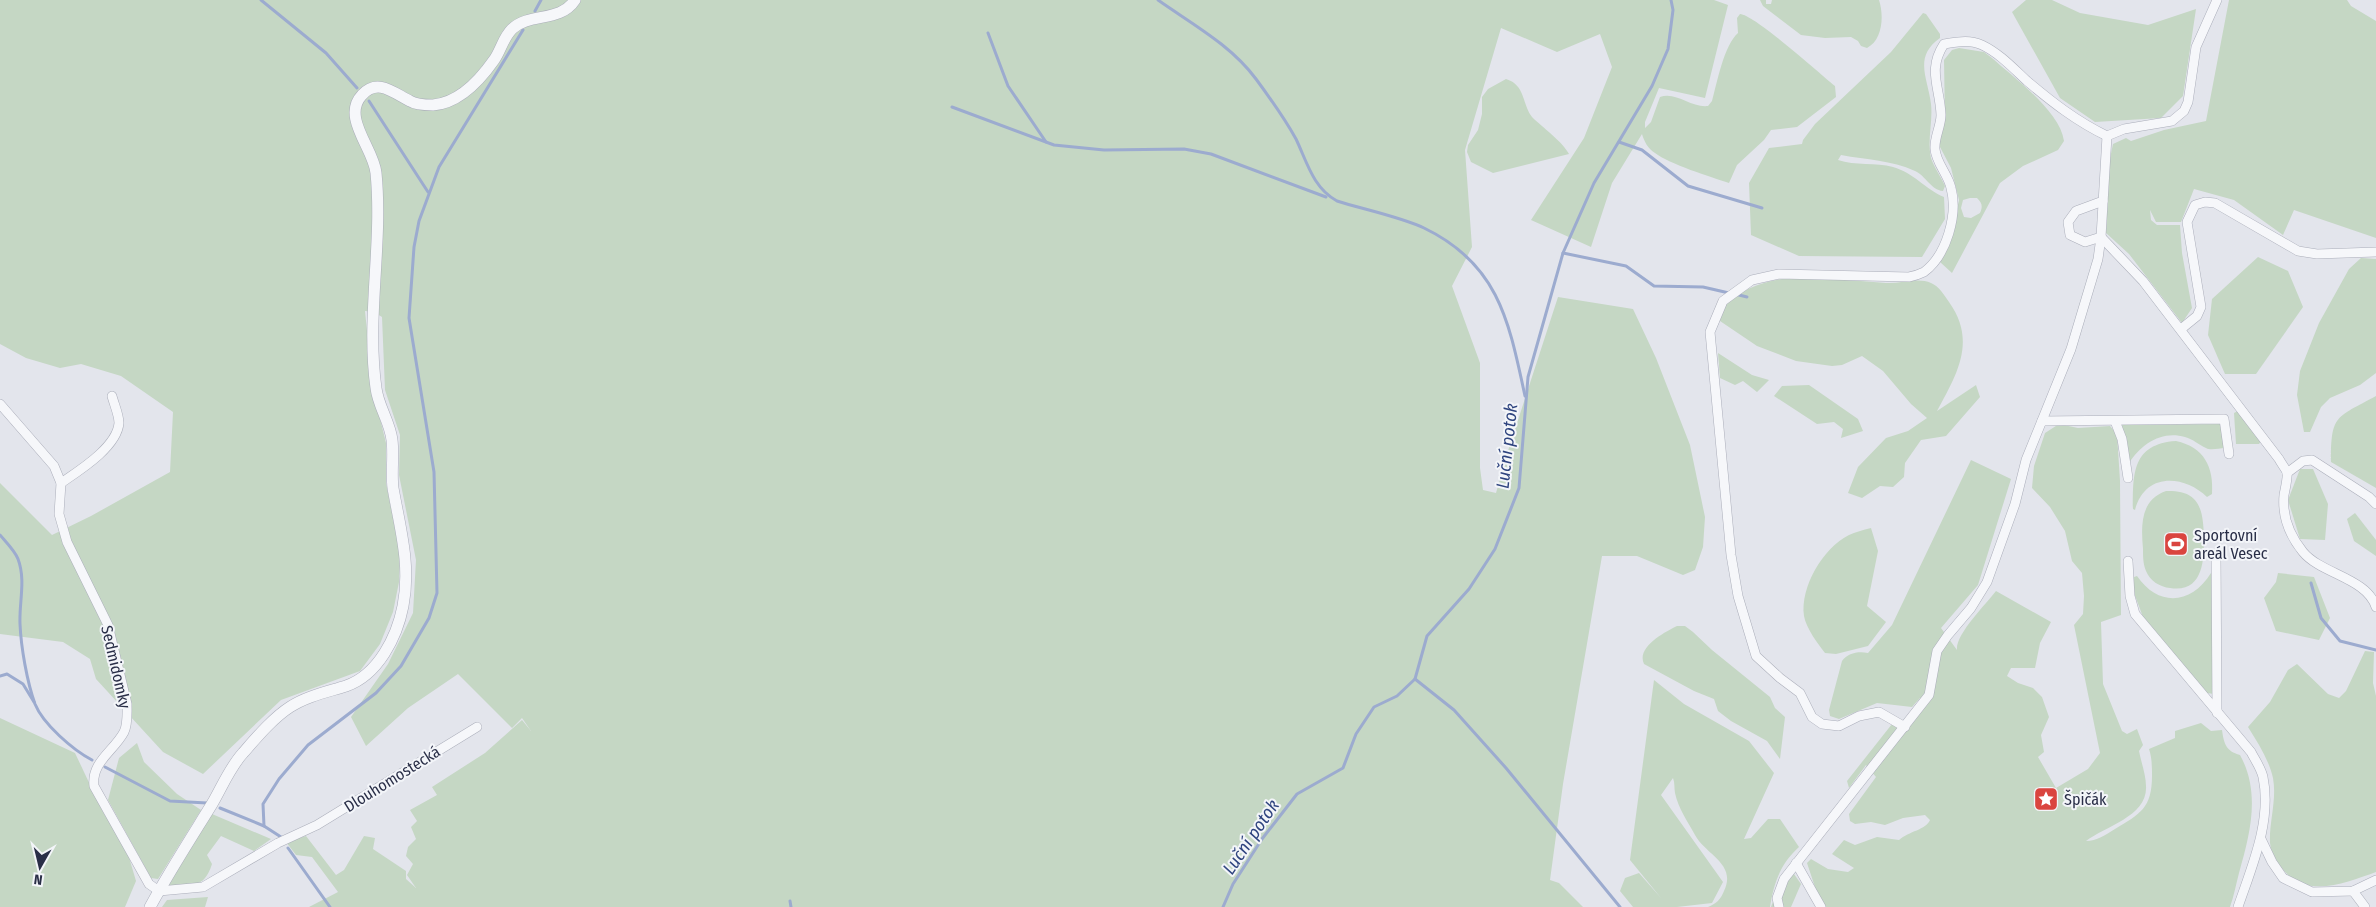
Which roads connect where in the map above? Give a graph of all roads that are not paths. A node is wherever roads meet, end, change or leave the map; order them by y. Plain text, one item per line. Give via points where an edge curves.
1 (575, 0) edge
2 (2217, 0) edge
3 (2107, 136) junction
4 (2103, 201) junction
5 (2101, 237) junction
6 (2376, 252) edge
7 (2181, 329) junction
8 (112, 396) dead end
9 (0, 404) edge
10 (2042, 421) junction
11 (2115, 421) junction
12 (2229, 454) dead end
13 (2287, 472) junction
14 (2128, 478) dead end
15 (61, 483) junction
16 (2376, 504) edge
17 (2216, 556) dead end
18 (2128, 561) dead end
19 (2376, 607) edge
20 (2217, 713) junction
21 (477, 727) dead end
22 (1905, 727) junction
23 (2261, 839) junction
24 (1796, 863) junction
25 (2376, 880) edge
26 (159, 891) junction
27 (2353, 891) junction
28 (150, 907) edge
29 (1778, 907) edge
30 (1821, 907) edge
31 (2238, 907) edge
32 (2365, 907) edge

1 - 26 street via 557,15 514,27 476,82 457,97 434,105 413,104 389,88 375,87 361,95 355,113 358,130 371,152 376,169 378,211 373,334 376,391 392,439 391,471 406,555 406,584 400,619 375,667 350,685 318,694 290,707 241,755
2 - 3 street via 2196,48 2184,111 2172,121 2124,129
3 - 4 street
3 - 22 street via 2056,106 1996,53 1980,44 1963,41 1944,44 1936,56 1934,70 1941,116 1935,148 1951,187 1953,214 1936,258 1923,272 1909,277 1779,274 1752,280 1723,301 1710,332 1731,555 1738,596 1756,656 1800,693 1812,717 1822,724 1839,726 1859,716 1879,712
4 - 5 street
4 - 5 street via 2076,211 2068,222 2070,235 2085,242
5 - 7 street via 2143,281
5 - 10 street via 2098,259 2076,332
6 - 7 street via 2317,254 2298,251 2215,203 2195,205 2187,222 2201,307 2197,316
7 - 13 street
8 - 15 street via 119,422 114,435 105,450
9 - 15 street via 54,466
10 - 11 street
10 - 22 street via 2026,460 2015,504 1987,582 1938,652 1929,695
11 - 12 street via 2224,419
11 - 14 street via 2122,439
13 - 16 street via 2303,461 2312,460
13 - 19 street via 2285,520 2293,538 2304,554 2320,566 2348,579 2374,600
15 - 26 street, Sedmidomky via 59,514 67,542 108,625 127,704 124,731 95,769 94,786 149,884
17 - 20 street
18 - 20 street via 2130,596 2136,614
20 - 23 street via 2251,752 2262,775 2265,799
21 - 26 street, Dlouhomostecká via 317,825 203,887
22 - 24 street
23 - 27 street via 2283,878 2297,886 2312,892
23 - 31 street
24 - 29 street via 1784,878 1777,898
24 - 30 street
25 - 27 street
26 - 28 street
27 - 32 street

